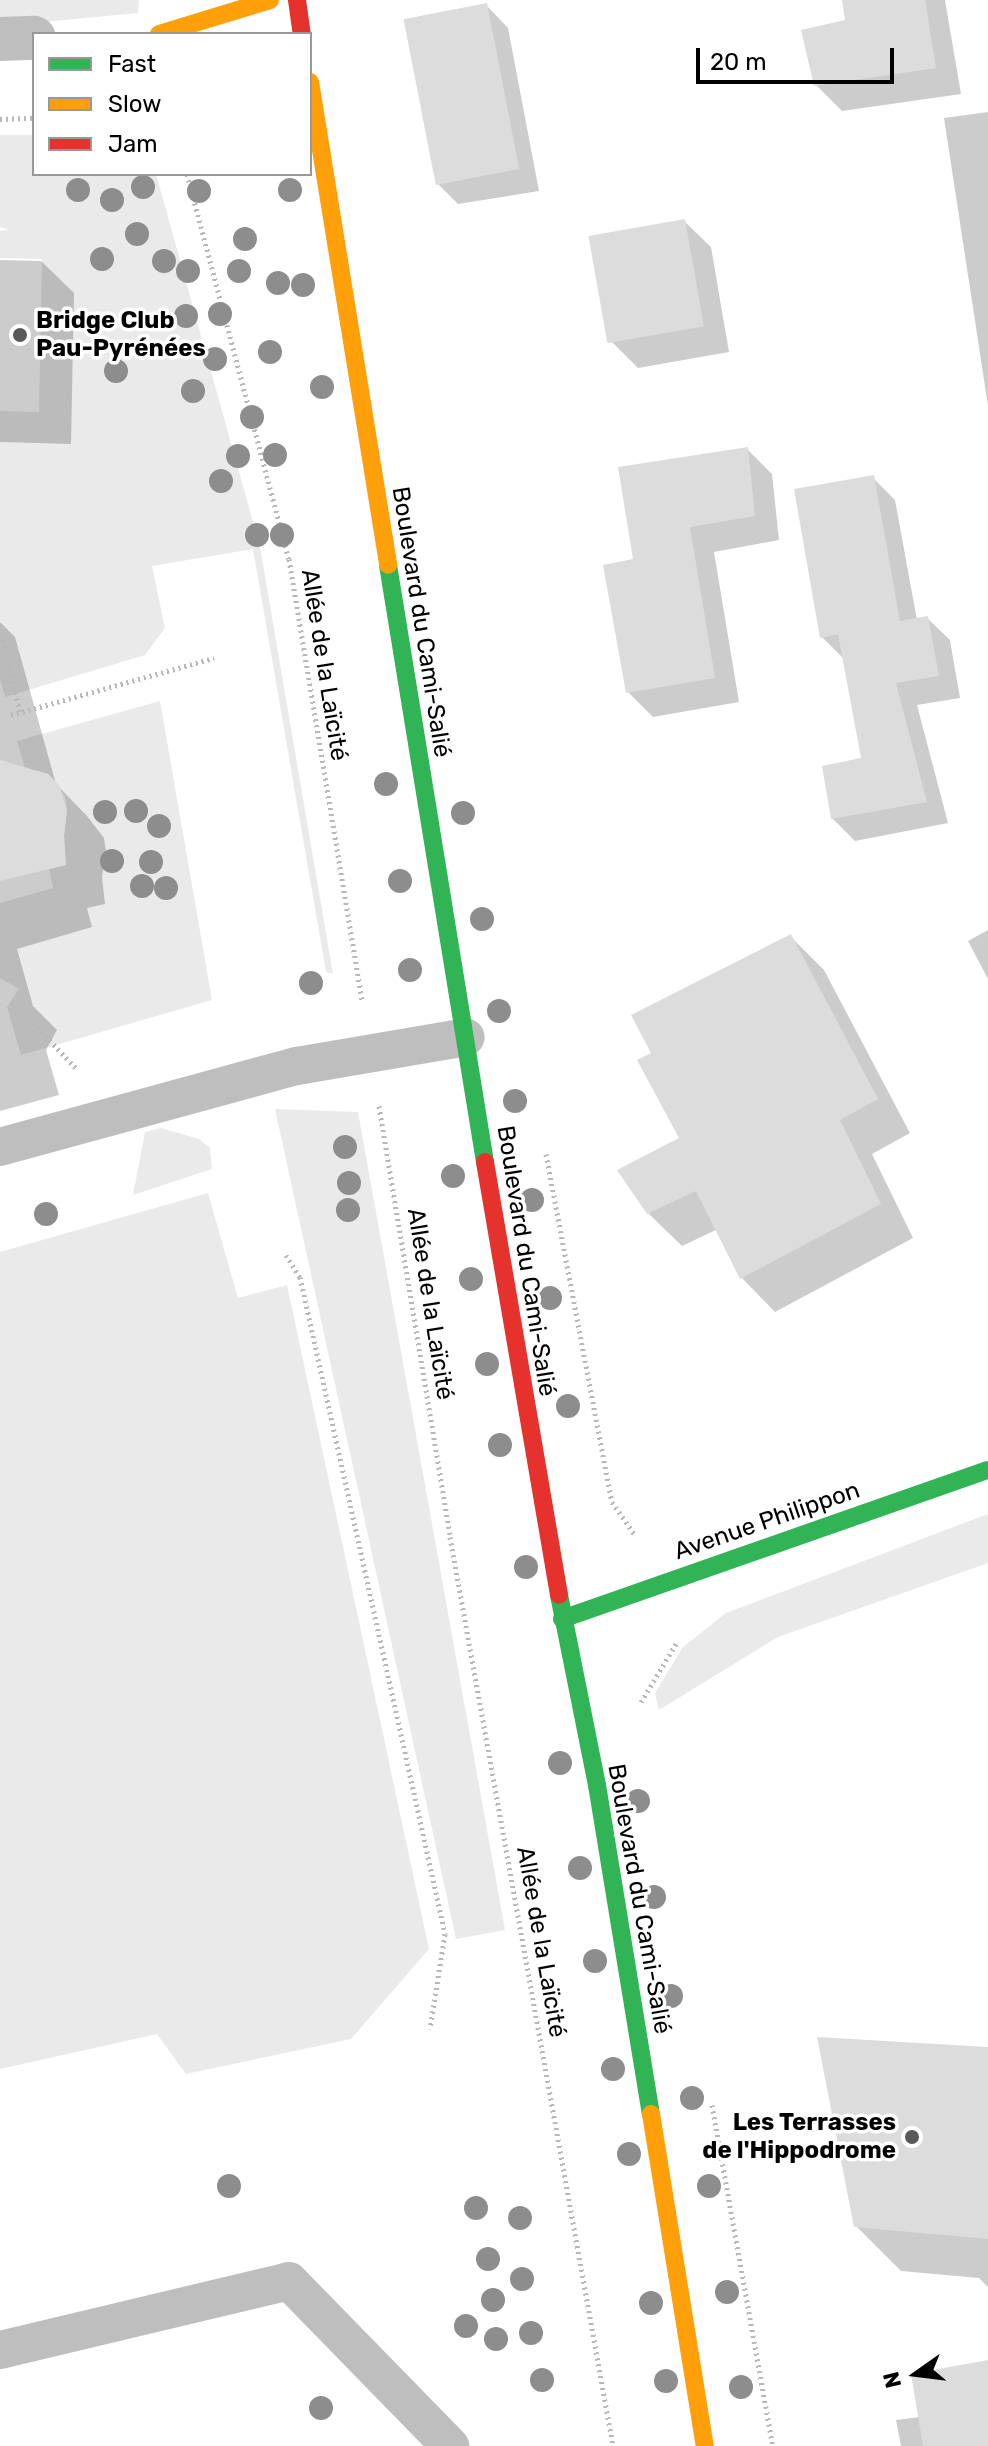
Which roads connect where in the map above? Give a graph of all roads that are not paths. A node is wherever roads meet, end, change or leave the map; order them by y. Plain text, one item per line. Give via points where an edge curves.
1 (270, 0) edge
2 (297, 0) edge
3 (166, 32) edge
4 (302, 32) edge
5 (32, 38) edge
6 (0, 39) edge
7 (312, 94) edge
8 (466, 1037) junction
9 (0, 1147) edge
10 (988, 1470) edge
11 (562, 1619) junction
12 (0, 2350) edge
13 (450, 2446) edge
14 (705, 2446) edge

1 - 3 street
2 - 4 street
5 - 6 street
7 - 8 street, Boulevard du Cami-Salié
8 - 9 lane via 282,1069
8 - 11 street, Boulevard du Cami-Salié
10 - 11 street, Avenue Philippon
11 - 14 street, Boulevard du Cami-Salié via 597,1785
12 - 13 lane via 289,2281

